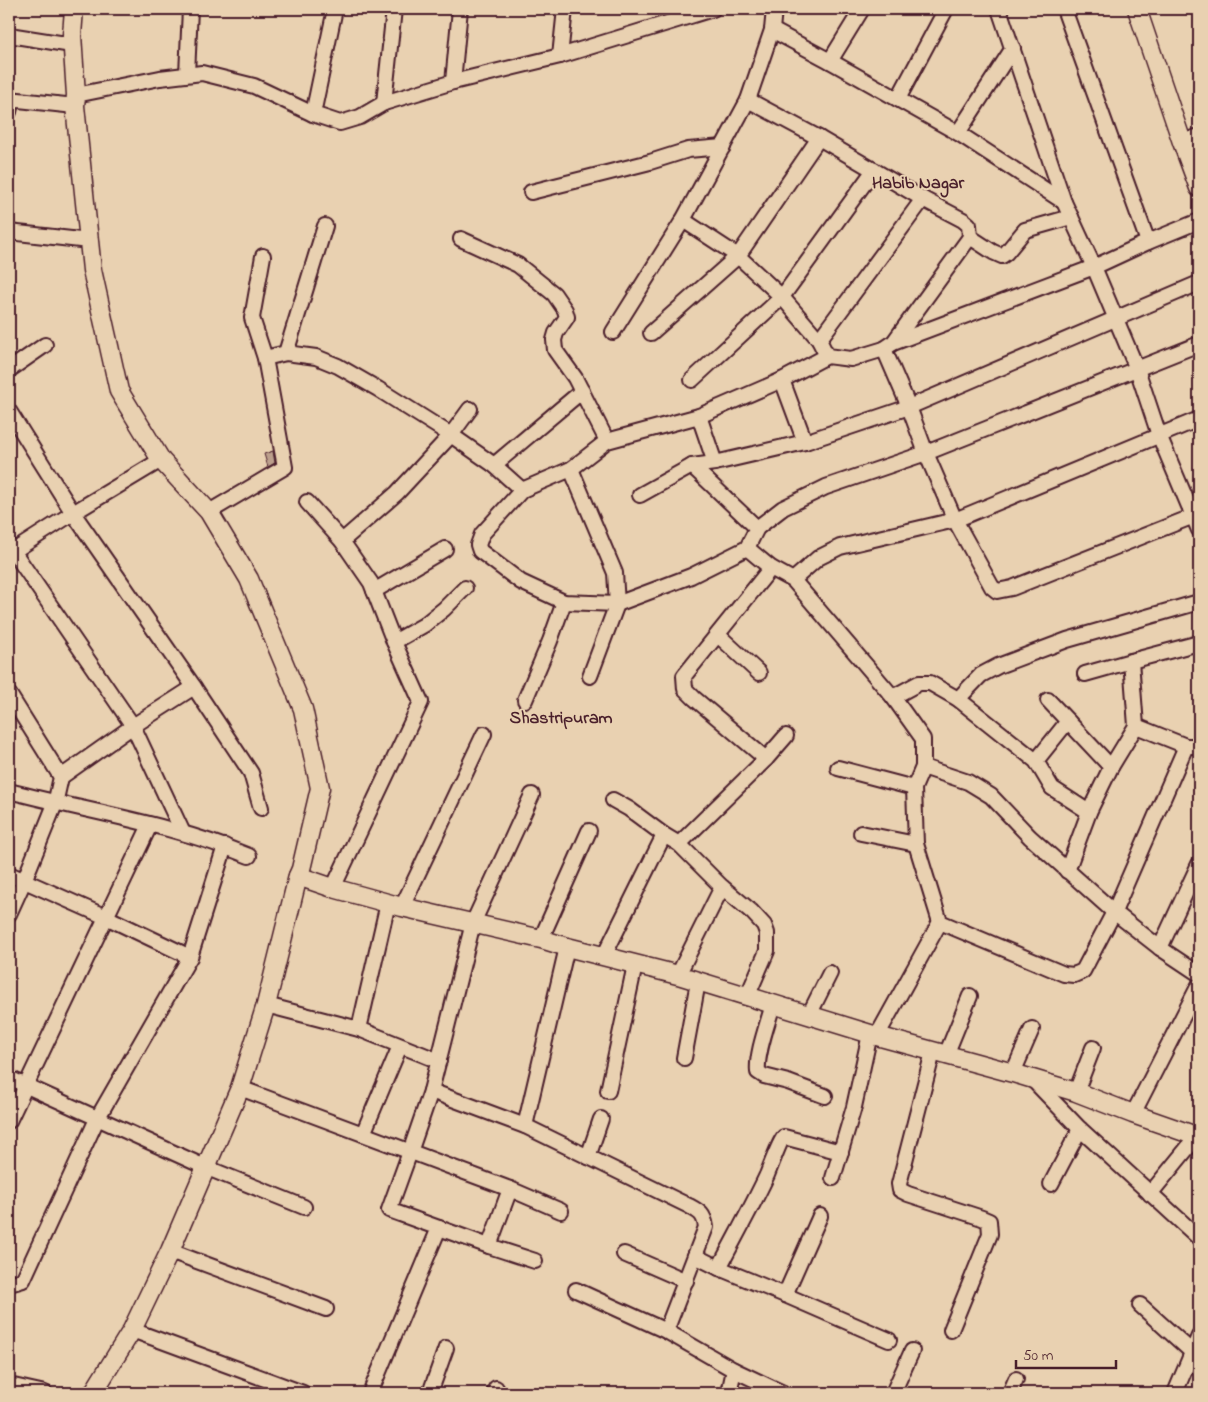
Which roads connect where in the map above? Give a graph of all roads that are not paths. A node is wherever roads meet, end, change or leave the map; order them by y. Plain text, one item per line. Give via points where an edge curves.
1 (74, 9) edge
2 (190, 9) edge
3 (335, 9) edge
4 (394, 9) edge
5 (460, 9) edge
6 (565, 9) edge
7 (713, 9) edge
8 (774, 9) edge
9 (862, 9) edge
10 (946, 9) edge
11 (999, 9) edge
12 (1064, 9) edge
13 (1137, 9) edge
14 (772, 30) junction
15 (9, 34) edge
16 (72, 45) junction
17 (1013, 48) junction
18 (560, 56) junction
19 (830, 61) junction
20 (187, 74) junction
21 (453, 82) junction
22 (898, 99) junction
23 (748, 100) junction
24 (75, 101) junction
25 (10, 103) edge
26 (384, 103) junction
27 (313, 114) junction
28 (958, 133) junction
29 (1199, 136) edge
30 (820, 138) junction
31 (1182, 142) junction
32 (722, 147) junction
33 (874, 170) junction
34 (1199, 188) edge
35 (531, 192) dead end
36 (923, 199) junction
37 (1064, 202) junction
38 (1071, 217) junction
39 (683, 220) junction
40 (1199, 221) edge
41 (325, 226) dead end
42 (9, 232) edge
43 (970, 237) junction
44 (460, 239) dead end
45 (89, 241) junction
46 (1148, 242) junction
47 (263, 256) dead end
48 (738, 256) junction
49 (1094, 267) junction
50 (1199, 284) edge
51 (782, 297) junction
52 (1116, 318) junction
53 (613, 332) dead end
54 (651, 333) dead end
55 (819, 340) junction
56 (1199, 344) edge
57 (45, 345) dead end
58 (888, 346) junction
59 (286, 353) junction
60 (827, 356) junction
61 (266, 358) junction
62 (1137, 368) junction
63 (9, 370) edge
64 (692, 380) dead end
65 (782, 380) junction
66 (582, 392) junction
67 (909, 407) junction
68 (470, 408) dead end
69 (9, 411) edge
70 (700, 416) junction
71 (1199, 419) edge
72 (451, 435) junction
73 (1159, 435) junction
74 (607, 441) junction
75 (805, 442) junction
76 (926, 453) junction
77 (161, 460) junction
78 (715, 463) junction
79 (494, 465) junction
80 (692, 466) junction
81 (571, 469) junction
82 (522, 490) junction
83 (640, 495) dead end
84 (307, 502) dead end
85 (208, 512) junction
86 (72, 513) junction
87 (1196, 515) edge
88 (955, 520) junction
89 (758, 528) junction
90 (1199, 530) edge
91 (342, 541) junction
92 (747, 548) junction
93 (445, 549) dead end
94 (10, 550) edge
95 (771, 568) junction
96 (793, 580) junction
97 (465, 588) dead end
98 (374, 591) junction
99 (564, 602) junction
100 (1199, 602) edge
101 (617, 604) junction
102 (718, 635) junction
103 (394, 642) junction
104 (1199, 642) edge
105 (1131, 661) junction
106 (759, 673) dead end
107 (1085, 674) dead end
108 (590, 676) dead end
109 (194, 687) junction
110 (9, 694) edge
111 (894, 697) junction
112 (525, 700) dead end
113 (958, 700) junction
114 (1048, 700) dead end
115 (1068, 721) junction
116 (133, 726) junction
117 (1136, 726) junction
118 (484, 734) dead end
119 (786, 736) dead end
120 (1192, 746) edge
121 (766, 759) junction
122 (1036, 761) junction
123 (923, 767) junction
124 (1111, 767) junction
125 (838, 768) dead end
126 (61, 776) junction
127 (914, 788) junction
128 (9, 791) edge
129 (532, 795) dead end
130 (613, 800) dead end
131 (55, 804) junction
132 (261, 808) dead end
133 (1089, 812) junction
134 (150, 825) junction
135 (590, 831) dead end
136 (183, 833) junction
137 (861, 833) dead end
138 (664, 835) junction
139 (679, 844) junction
140 (916, 844) junction
141 (225, 846) junction
142 (249, 856) dead end
143 (1199, 864) edge
144 (1067, 871) junction
145 (9, 874) edge
146 (298, 876) junction
147 (24, 881) junction
148 (722, 887) junction
149 (333, 888) junction
150 (395, 905) junction
151 (1114, 912) junction
152 (9, 914) edge
153 (106, 917) junction
154 (940, 922) junction
155 (473, 923) junction
156 (541, 939) junction
157 (567, 947) junction
158 (1160, 948) junction
159 (190, 956) junction
160 (604, 956) junction
161 (635, 965) junction
162 (830, 973) dead end
163 (1199, 974) edge
164 (678, 975) junction
165 (698, 982) junction
166 (1199, 985) edge
167 (970, 996) dead end
168 (747, 997) junction
169 (773, 1004) junction
170 (266, 1005) junction
171 (809, 1015) junction
172 (358, 1028) junction
173 (1032, 1029) dead end
174 (873, 1035) junction
175 (400, 1046) junction
176 (1093, 1048) dead end
177 (940, 1054) junction
178 (684, 1058) dead end
179 (439, 1061) junction
180 (1013, 1073) junction
181 (9, 1078) edge
182 (1032, 1079) junction
183 (26, 1086) junction
184 (240, 1088) junction
185 (608, 1091) dead end
186 (431, 1092) junction
187 (1076, 1092) junction
188 (824, 1096) dead end
189 (1133, 1114) junction
190 (97, 1119) junction
191 (601, 1119) dead end
192 (9, 1121) edge
193 (525, 1126) junction
194 (1080, 1129) junction
195 (363, 1134) junction
196 (1199, 1136) edge
197 (410, 1152) junction
198 (841, 1152) junction
199 (588, 1157) junction
200 (205, 1167) junction
201 (833, 1178) dead end
202 (1052, 1184) dead end
203 (510, 1189) junction
204 (1150, 1194) junction
205 (304, 1207) dead end
206 (561, 1211) dead end
207 (820, 1216) dead end
208 (439, 1228) junction
209 (1197, 1233) edge
210 (489, 1246) junction
211 (170, 1250) junction
212 (624, 1254) dead end
213 (694, 1256) junction
214 (535, 1261) dead end
215 (719, 1268) junction
216 (686, 1281) junction
217 (9, 1284) edge
218 (576, 1290) dead end
219 (785, 1295) junction
220 (1140, 1305) dead end
221 (326, 1309) dead end
222 (132, 1330) junction
223 (951, 1330) dead end
224 (666, 1331) junction
225 (1199, 1336) edge
226 (889, 1340) dead end
227 (446, 1348) dead end
228 (912, 1351) dead end
229 (1192, 1352) junction
230 (734, 1370) junction
231 (1016, 1379) dead end
232 (9, 1385) edge
233 (45, 1393) edge
234 (93, 1393) edge
235 (304, 1393) edge
236 (370, 1393) edge
237 (430, 1393) edge
238 (729, 1393) edge
239 (784, 1393) edge
240 (893, 1393) edge
241 (1010, 1393) edge
242 (1175, 1393) edge

1 - 16 street
2 - 20 street
3 - 27 street
4 - 26 street
5 - 21 street
6 - 18 street
7 - 18 street
8 - 14 street
9 - 19 street
10 - 22 street
11 - 17 street
12 - 46 street
13 - 31 street
14 - 19 street
14 - 23 street
15 - 16 street
16 - 24 street
17 - 28 street
17 - 37 street
18 - 21 street
19 - 22 street
20 - 24 street
20 - 27 street via 202,73 254,86
21 - 26 street
22 - 28 street
23 - 30 street
23 - 32 street
24 - 25 street
24 - 45 street
26 - 27 street via 360,117 340,123
28 - 37 street
29 - 31 street
30 - 33 street
30 - 48 street
31 - 34 street
32 - 35 street via 688,150
32 - 39 street
33 - 36 street
33 - 51 street
36 - 43 street via 969,224
36 - 55 street
37 - 38 street
38 - 43 street via 1025,230 1002,256
38 - 49 street
39 - 48 street
39 - 53 street
40 - 46 street
41 - 59 street
42 - 45 street
43 - 58 street
44 - 66 street via 518,265 554,294 567,317 556,333 555,350
45 - 77 street via 92,270 119,391
46 - 49 street
47 - 61 street via 252,318
48 - 51 street
48 - 54 street
49 - 52 street
49 - 58 street
50 - 52 street
51 - 55 street
51 - 64 street
52 - 62 street
52 - 67 street
55 - 60 street
56 - 62 street
57 - 63 street
58 - 60 street via 851,359
58 - 67 street
59 - 61 street
59 - 72 street via 316,357 338,366
60 - 65 street
61 - 85 street via 285,467
62 - 73 street
62 - 76 street
65 - 70 street
65 - 75 street
66 - 74 street
66 - 79 street
67 - 75 street
67 - 76 street
68 - 72 street
69 - 86 street
70 - 74 street
70 - 78 street
71 - 73 street
72 - 79 street
72 - 91 street via 397,493
73 - 87 street
73 - 88 street
74 - 81 street
75 - 78 street
76 - 88 street
76 - 89 street via 826,487 783,508
77 - 85 street
77 - 86 street
78 - 80 street
79 - 82 street
80 - 83 street
80 - 89 street
81 - 82 street
81 - 101 street via 615,573
82 - 99 street via 482,534 478,545 521,582
84 - 91 street
85 - 146 street via 249,579 303,708 320,788
86 - 94 street
86 - 109 street
87 - 88 street via 1012,588 997,591
87 - 90 street
88 - 96 street via 840,548 818,558
89 - 92 street
91 - 98 street
92 - 95 street
92 - 101 street via 691,576
93 - 98 street
94 - 116 street
95 - 96 street
95 - 102 street
96 - 111 street
97 - 103 street via 424,625
98 - 103 street
99 - 101 street
99 - 112 street
100 - 113 street via 1067,640 998,666 981,675
101 - 108 street
102 - 106 street
102 - 121 street via 684,676 685,689
103 - 149 street via 421,702
104 - 105 street
105 - 107 street
105 - 117 street
109 - 116 street
109 - 132 street via 251,773
110 - 126 street
111 - 113 street via 919,683 930,683
111 - 123 street via 923,739
113 - 122 street
114 - 115 street
115 - 122 street
115 - 124 street
116 - 126 street
116 - 136 street
117 - 120 street
117 - 124 street
118 - 150 street
119 - 121 street
120 - 151 street
121 - 139 street
122 - 133 street via 1052,788
123 - 127 street
123 - 144 street via 968,782 991,796
124 - 133 street
125 - 127 street
126 - 131 street
127 - 140 street
128 - 131 street
129 - 155 street
130 - 138 street
131 - 134 street
131 - 147 street
133 - 144 street
134 - 136 street
134 - 153 street
135 - 156 street
136 - 141 street
137 - 140 street
138 - 139 street
138 - 160 street
139 - 148 street
140 - 154 street
141 - 142 street
141 - 159 street
143 - 158 street
144 - 151 street
145 - 147 street
146 - 149 street
146 - 170 street
147 - 152 street
147 - 153 street
148 - 164 street
148 - 168 street via 752,912 767,933 767,951
149 - 150 street
150 - 155 street
150 - 172 street
151 - 154 street via 1084,971 1074,975 1064,974
151 - 158 street
153 - 159 street
153 - 183 street
154 - 174 street
155 - 156 street
155 - 179 street
156 - 157 street
157 - 160 street
157 - 193 street
158 - 163 street
159 - 190 street
160 - 161 street
161 - 164 street
161 - 185 street
162 - 171 street
164 - 165 street
165 - 168 street
165 - 178 street
166 - 189 street
167 - 177 street
168 - 169 street
169 - 171 street
169 - 188 street via 758,1072
170 - 172 street
170 - 184 street
171 - 174 street
172 - 175 street
173 - 180 street
174 - 177 street
174 - 198 street
175 - 179 street
175 - 195 street
176 - 187 street
177 - 180 street
177 - 223 street via 899,1184 900,1190 908,1194 989,1222 990,1234
179 - 186 street
180 - 182 street
181 - 183 street
182 - 187 street
182 - 194 street
183 - 190 street
183 - 192 street
184 - 195 street
184 - 200 street
186 - 193 street
186 - 197 street
187 - 189 street
189 - 196 street
190 - 200 street
190 - 217 street via 23,1280
191 - 199 street
193 - 199 street
194 - 202 street
194 - 204 street
195 - 197 street
196 - 204 street
197 - 203 street
197 - 208 street via 389,1210
198 - 201 street
198 - 215 street via 784,1137
199 - 213 street via 705,1217 706,1226
200 - 205 street
200 - 211 street
203 - 206 street
203 - 210 street
204 - 209 street
207 - 219 street
208 - 210 street
208 - 236 street
210 - 214 street
211 - 221 street
211 - 222 street
212 - 216 street
213 - 215 street
213 - 216 street
215 - 219 street
216 - 224 street
218 - 224 street
219 - 226 street
220 - 229 street
222 - 234 street
222 - 235 street
224 - 230 street
225 - 229 street
227 - 237 street
228 - 240 street
229 - 242 street
230 - 238 street
230 - 239 street
231 - 241 street
232 - 233 street

